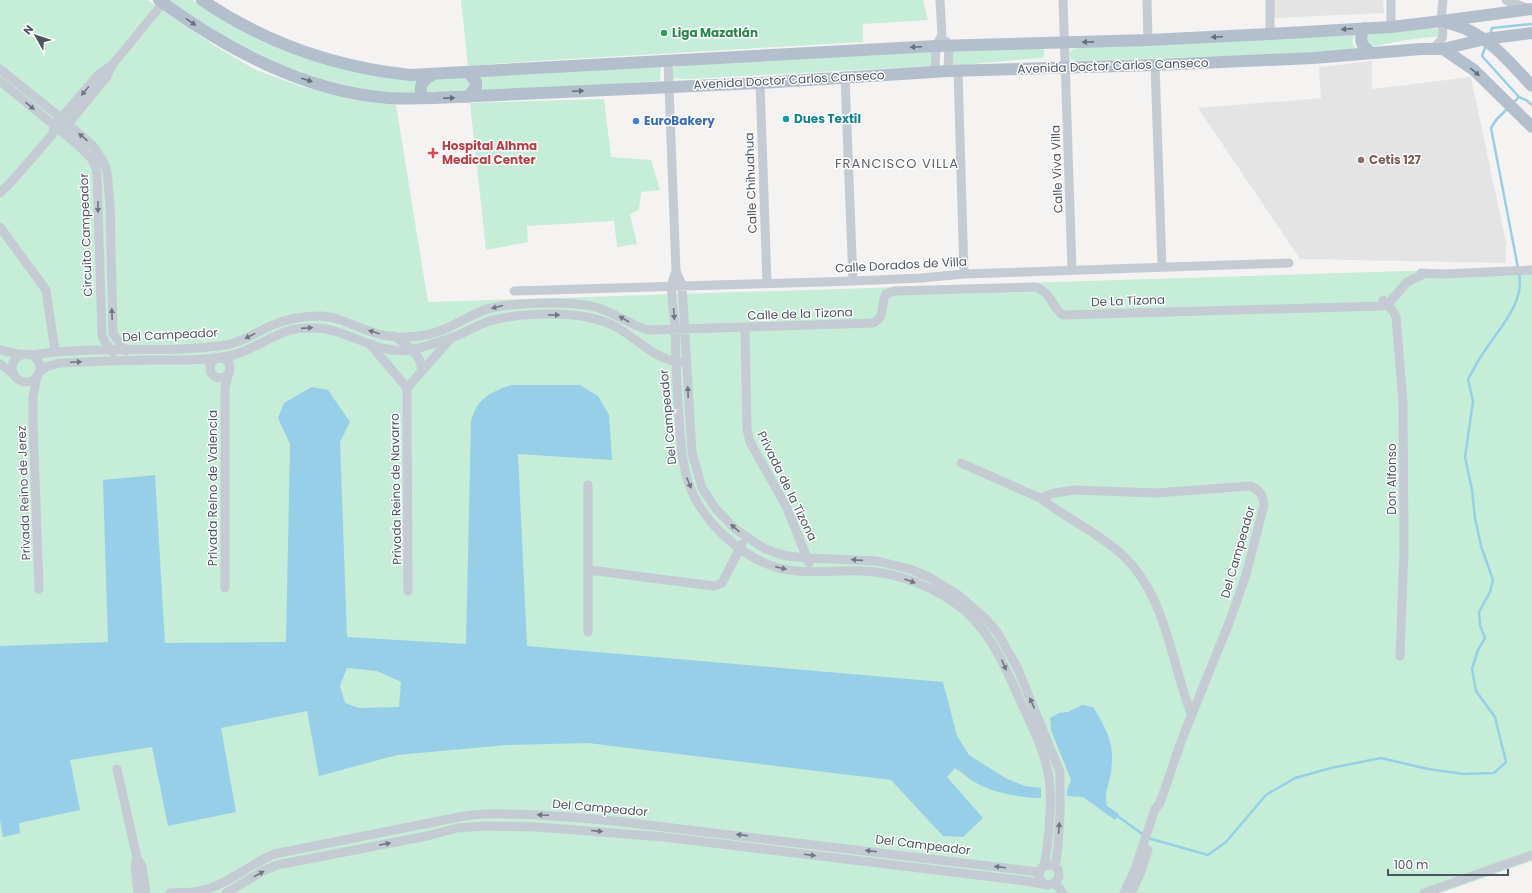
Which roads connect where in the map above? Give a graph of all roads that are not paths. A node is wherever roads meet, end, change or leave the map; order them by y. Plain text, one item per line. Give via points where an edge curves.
1 (202, 0) edge
2 (940, 0) edge
3 (1063, 0) edge
4 (1147, 0) edge
5 (1270, 0) edge
6 (1391, 0) edge
7 (1443, 0) edge
8 (1506, 0) edge
9 (161, 2) edge
10 (1525, 10) edge
11 (1442, 21) junction
12 (1391, 26) junction
13 (1364, 28) junction
14 (1532, 33) edge
15 (1270, 34) junction
16 (1488, 39) junction
17 (1148, 40) junction
18 (942, 42) junction
19 (1065, 42) junction
20 (1437, 49) junction
21 (1371, 53) junction
22 (668, 61) junction
23 (1155, 65) junction
24 (1066, 67) junction
25 (0, 69) edge
26 (953, 71) junction
27 (468, 72) junction
28 (935, 72) junction
29 (433, 74) junction
30 (845, 77) junction
31 (0, 81) edge
32 (760, 83) junction
33 (1532, 86) edge
34 (668, 87) junction
35 (468, 97) junction
36 (422, 98) junction
37 (60, 127) junction
38 (1532, 127) edge
39 (99, 153) junction
40 (91, 158) junction
41 (0, 192) edge
42 (0, 227) edge
43 (98, 232) junction
44 (110, 233) junction
45 (1289, 263) dead end
46 (1162, 267) junction
47 (1072, 270) junction
48 (1531, 270) edge
49 (676, 271) junction
50 (964, 274) junction
51 (853, 281) junction
52 (767, 282) junction
53 (682, 285) junction
54 (672, 286) junction
55 (514, 291) dead end
56 (894, 291) joint
57 (1382, 303) junction
58 (640, 328) junction
59 (745, 328) junction
60 (675, 329) junction
61 (685, 329) junction
62 (102, 335) junction
63 (394, 336) junction
64 (419, 336) junction
65 (452, 337) junction
66 (636, 340) junction
67 (370, 344) junction
68 (227, 345) junction
69 (204, 347) junction
70 (405, 348) junction
71 (124, 349) junction
72 (0, 350) edge
73 (112, 350) junction
74 (246, 350) junction
75 (90, 351) junction
76 (55, 352) junction
77 (27, 355) junction
78 (218, 358) junction
79 (133, 360) junction
80 (196, 360) junction
81 (120, 361) junction
82 (675, 361) junction
83 (687, 363) junction
84 (0, 364) edge
85 (390, 368) junction
86 (229, 371) junction
87 (422, 372) junction
88 (38, 374) junction
89 (214, 374) junction
90 (17, 377) junction
91 (225, 388) junction
92 (407, 388) junction
93 (33, 397) junction
94 (961, 463) dead end
95 (588, 485) dead end
96 (1040, 498) junction
97 (746, 538) junction
98 (739, 548) junction
99 (808, 558) junction
100 (589, 570) junction
101 (811, 572) junction
102 (225, 588) dead end
103 (39, 589) dead end
104 (408, 591) dead end
105 (954, 598) junction
106 (588, 632) dead end
107 (1400, 656) dead end
108 (1192, 714) junction
109 (117, 769) dead end
110 (666, 826) junction
111 (664, 837) junction
112 (786, 840) junction
113 (1148, 842) junction
114 (783, 852) junction
115 (905, 855) junction
116 (1532, 855) edge
117 (137, 858) junction
118 (903, 866) junction
119 (1055, 867) junction
120 (1042, 869) junction
121 (231, 878) junction
122 (1055, 883) junction
123 (1045, 884) junction
124 (236, 888) junction
125 (138, 893) edge
126 (146, 893) edge
127 (170, 893) edge
128 (226, 893) edge
129 (1063, 893) edge
130 (1124, 893) edge
131 (1131, 893) edge
132 (1424, 893) edge

1 - 29 main road, Avenida Doctor Carlos Canseco via 267,38 305,53 357,67 393,73
2 - 18 street
3 - 19 street
4 - 17 street
5 - 15 street
6 - 12 street
7 - 11 street
8 - 10 street via 1523,6
9 -> 36 main road, Avenida Doctor Carlos Canseco via 239,52 300,78 366,95
9 - 37 street via 113,64 106,78
10 - 11 main road, Avenida Doctor Carlos Canseco
11 - 12 main road, Avenida Doctor Carlos Canseco
11 - 16 main road
11 - 20 street via 1443,37
12 - 13 main road, Avenida Doctor Carlos Canseco
13 -> 15 main road, Avenida Doctor Carlos Canseco
13 - 21 main road via 1361,43
14 - 16 main road, Avenida Doctor Carlos Canseco
15 -> 17 main road, Avenida Doctor Carlos Canseco
16 - 20 main road, Avenida Doctor Carlos Canseco
16 - 33 main road
17 -> 19 main road, Avenida Doctor Carlos Canseco
18 - 19 main road, Avenida Doctor Carlos Canseco
18 -> 22 main road, Avenida Doctor Carlos Canseco
18 - 26 street
18 - 28 street
19 - 24 street, Calle Viva Villa
20 - 21 main road, Avenida Doctor Carlos Canseco
20 -> 38 main road via 1474,70
21 - 23 main road, Avenida Doctor Carlos Canseco
22 - 27 main road, Avenida Doctor Carlos Canseco
22 - 34 street
23 - 24 main road, Avenida Doctor Carlos Canseco
23 - 46 street
24 - 26 main road, Avenida Doctor Carlos Canseco
24 - 47 street, Calle Viva Villa
25 - 37 street, Circuito Campeador
26 - 28 main road, Avenida Doctor Carlos Canseco
26 - 50 street
27 - 29 main road, Avenida Doctor Carlos Canseco
27 - 35 main road via 476,82 476,87
28 - 30 main road, Avenida Doctor Carlos Canseco
29 - 36 main road via 421,84
30 - 32 main road, Avenida Doctor Carlos Canseco
30 - 51 street
31 -> 37 street, Circuito Campeador
32 - 34 main road, Avenida Doctor Carlos Canseco
32 - 52 street, Calle Chihuahua
35 -> 34 main road, Avenida Doctor Carlos Canseco
34 - 49 street
36 -> 35 main road, Avenida Doctor Carlos Canseco
39 -> 37 street, Circuito Campeador
37 - 40 street, Circuito Campeador
37 - 41 street
39 - 40 street
39 - 44 street, Circuito Campeador via 107,172
40 -> 43 street, Circuito Campeador via 97,174
42 - 76 street via 46,290
43 - 44 street
43 - 62 street, Circuito Campeador
71 -> 44 street, Circuito Campeador via 113,334
45 - 46 street, Calle Dorados de Villa
46 - 47 street, Calle Dorados de Villa
47 - 50 street, Calle Dorados de Villa
48 - 57 street via 1426,273 1407,282
49 - 53 street
49 - 54 street
50 - 51 street, Calle Dorados de Villa
51 - 52 street, Calle Dorados de Villa
52 - 53 street, Calle Dorados de Villa
53 - 54 street, Calle Dorados de Villa
53 - 61 street
54 - 55 street, Calle Dorados de Villa
54 -> 60 street
56 - 57 street, De La Tizona via 1035,287 1048,294 1063,315
56 - 59 street, Calle de la Tizona via 886,294 882,316 873,323
57 - 107 street, Don Alfonso via 1396,317 1403,402 1404,550
58 - 60 street, Del Campeador
58 -> 64 street, Del Campeador via 594,306 508,304 484,310 443,330
58 - 66 street
59 - 61 street, Calle de la Tizona
59 - 99 street, Privada de la Tizona via 747,429 750,442 787,508
60 - 61 street, Del Campeador
60 - 82 street, Del Campeador
61 - 83 street, Del Campeador
62 - 73 street
62 - 75 street
63 - 64 street, Del Campeador
63 -> 68 street, Del Campeador via 376,334 330,317 313,316 269,326 249,338
63 - 70 street
64 - 70 street
65 -> 66 street, Del Campeador via 491,321 514,316 566,315 600,320 616,326
65 - 70 street, Del Campeador
65 - 87 street
66 - 82 street, Del Campeador via 663,358
67 - 70 street, Del Campeador
74 -> 67 street, Del Campeador via 292,329 312,327 328,329
67 - 85 street
68 - 69 street, Del Campeador
68 - 78 street
69 - 71 street, Del Campeador
69 - 78 street
70 - 85 street
70 - 87 street via 422,362
71 - 73 street, Del Campeador
71 - 79 street, Circuito Campeador
72 - 77 street, Del Campeador
73 - 75 street, Del Campeador
73 - 81 street
74 - 78 street, Del Campeador
74 - 86 street, Del Campeador
75 - 76 street, Del Campeador
76 - 77 street, Del Campeador
77 - 88 street via 35,357 40,364
77 - 90 street via 18,357 13,364
78 - 80 street, Del Campeador
78 - 86 street via 229,363
78 - 89 street via 211,364
79 - 80 street, Del Campeador
79 - 81 street, Del Campeador
80 - 89 street
88 -> 81 street, Del Campeador via 46,367 59,363
82 - 83 street, Del Campeador
82 -> 98 street, Del Campeador via 682,453 688,480 699,504 715,526
97 -> 83 street, Del Campeador via 716,509 698,478 690,437
84 - 90 street
85 - 92 street
86 - 89 street via 223,377
86 - 91 street, Privada Reino de Valencia
87 - 92 street
88 - 90 street via 30,381
88 - 93 street, Privada Reino de Jerez
89 - 91 street
90 - 93 street
91 - 102 street, Privada Reino de Valencia
92 - 104 street, Privada Reino de Navarro
93 - 103 street, Privada Reino de Jerez
94 - 96 street
95 - 100 street
96 - 108 street via 1119,552 1143,578 1159,608 1178,676
96 - 108 street, Del Campeador via 1074,490 1156,493 1250,486 1260,492 1264,505 1246,575
97 - 98 street
97 - 99 street, Del Campeador via 773,552
98 - 100 street via 722,583 714,586
98 -> 101 street, Del Campeador via 776,567
99 - 101 street, Privada de la Tizona
105 -> 99 street, Del Campeador via 929,577 894,564
100 - 106 street
101 -> 105 street, Del Campeador via 880,573 912,581
119 -> 105 street, Del Campeador via 1060,814 1060,772 1017,667 997,632 985,618
105 -> 120 street, Del Campeador via 979,625 998,652 1042,750 1049,772 1050,787 1050,815
108 - 113 street, Del Campeador
109 - 117 street
110 - 111 street
112 -> 110 street, Del Campeador
110 -> 121 street, Del Campeador via 581,818 474,814 274,854
111 - 114 street, Del Campeador
124 -> 111 street, Del Campeador via 277,865 457,828 537,827
112 - 114 street
115 -> 112 street, Del Campeador
113 - 130 street, Del Campeador
113 - 131 street, Del Campeador via 1141,872
114 -> 118 street, Del Campeador
115 - 118 street
120 -> 115 street, Del Campeador
116 - 132 street
117 - 125 street via 135,866
117 - 126 street via 142,866
118 - 123 street, Del Campeador
119 - 120 street, Del Campeador via 1052,865
119 - 122 street, Del Campeador via 1058,869 1059,877
120 - 123 street via 1039,877
121 - 124 street
121 - 127 street, Del Campeador via 197,892
122 - 123 street, Del Campeador
122 - 129 street
124 - 128 street, Del Campeador

